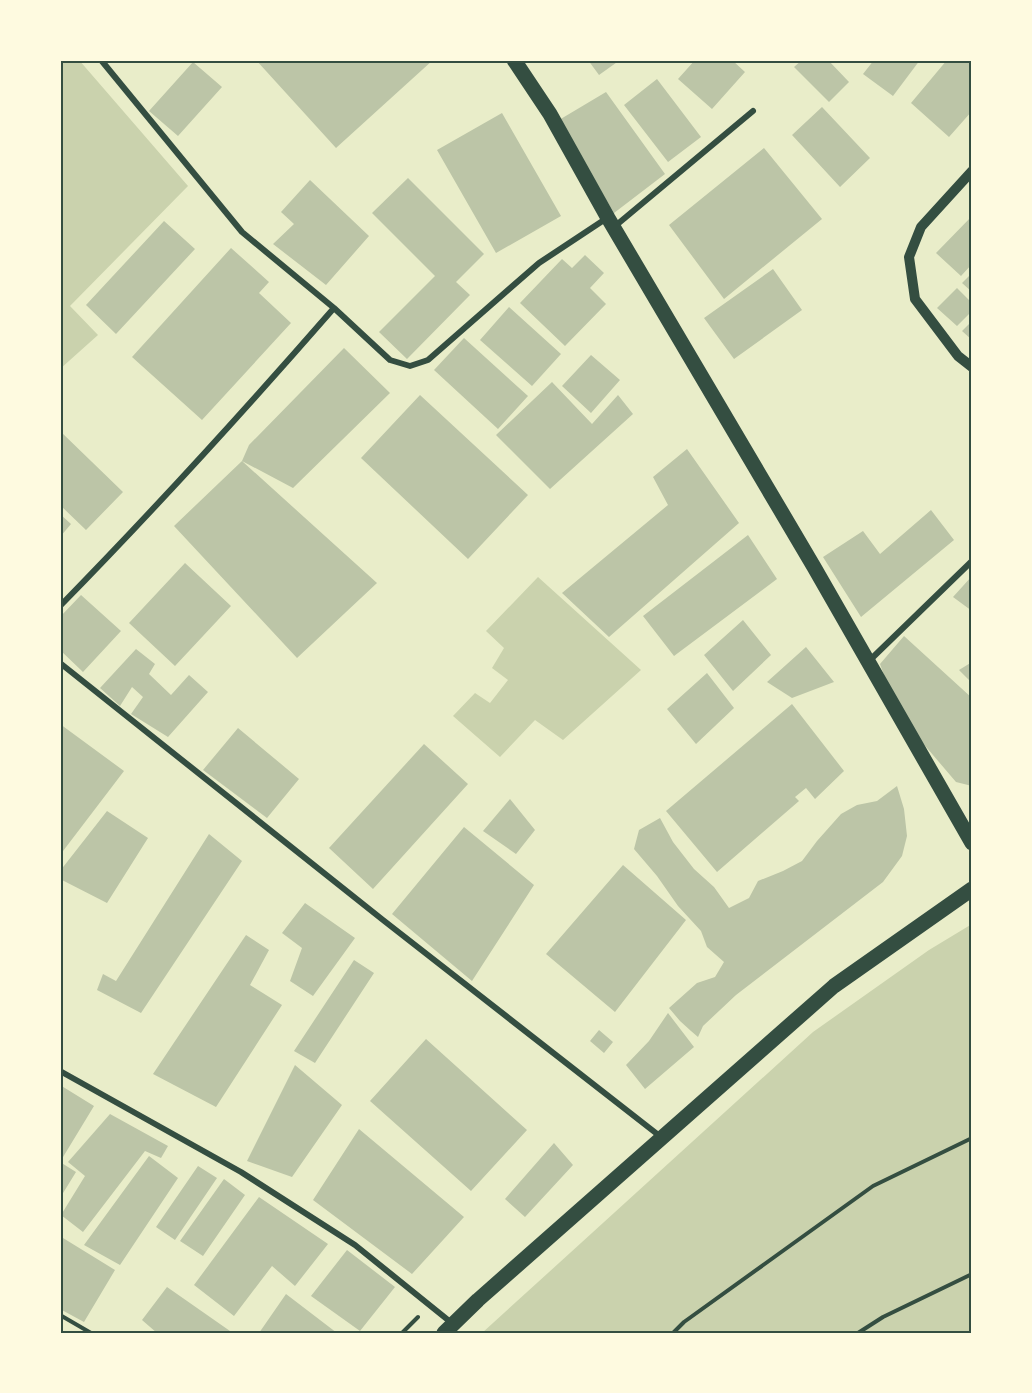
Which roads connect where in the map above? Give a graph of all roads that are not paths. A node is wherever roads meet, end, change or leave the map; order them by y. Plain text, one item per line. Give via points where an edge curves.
1 (101, 60) edge
2 (514, 60) edge
3 (753, 111) dead end
4 (972, 171) edge
5 (610, 222) junction
6 (334, 308) junction
7 (972, 367) edge
8 (972, 561) edge
9 (60, 606) edge
10 (869, 661) junction
11 (60, 663) edge
12 (972, 843) edge
13 (972, 889) edge
14 (60, 1071) edge
15 (661, 1138) junction
16 (448, 1329) edge

1 - 6 street via 242,232
2 - 5 main road via 550,114
3 - 5 street
4 - 7 street via 921,227 909,257 915,299 958,356
5 - 6 street via 539,263 428,360 410,366 390,360
5 - 10 main road
6 - 9 street via 130,535
8 - 10 street
10 - 12 main road
11 - 15 street
13 - 15 main road via 834,986
14 - 16 street via 241,1172 355,1245
15 - 16 main road

